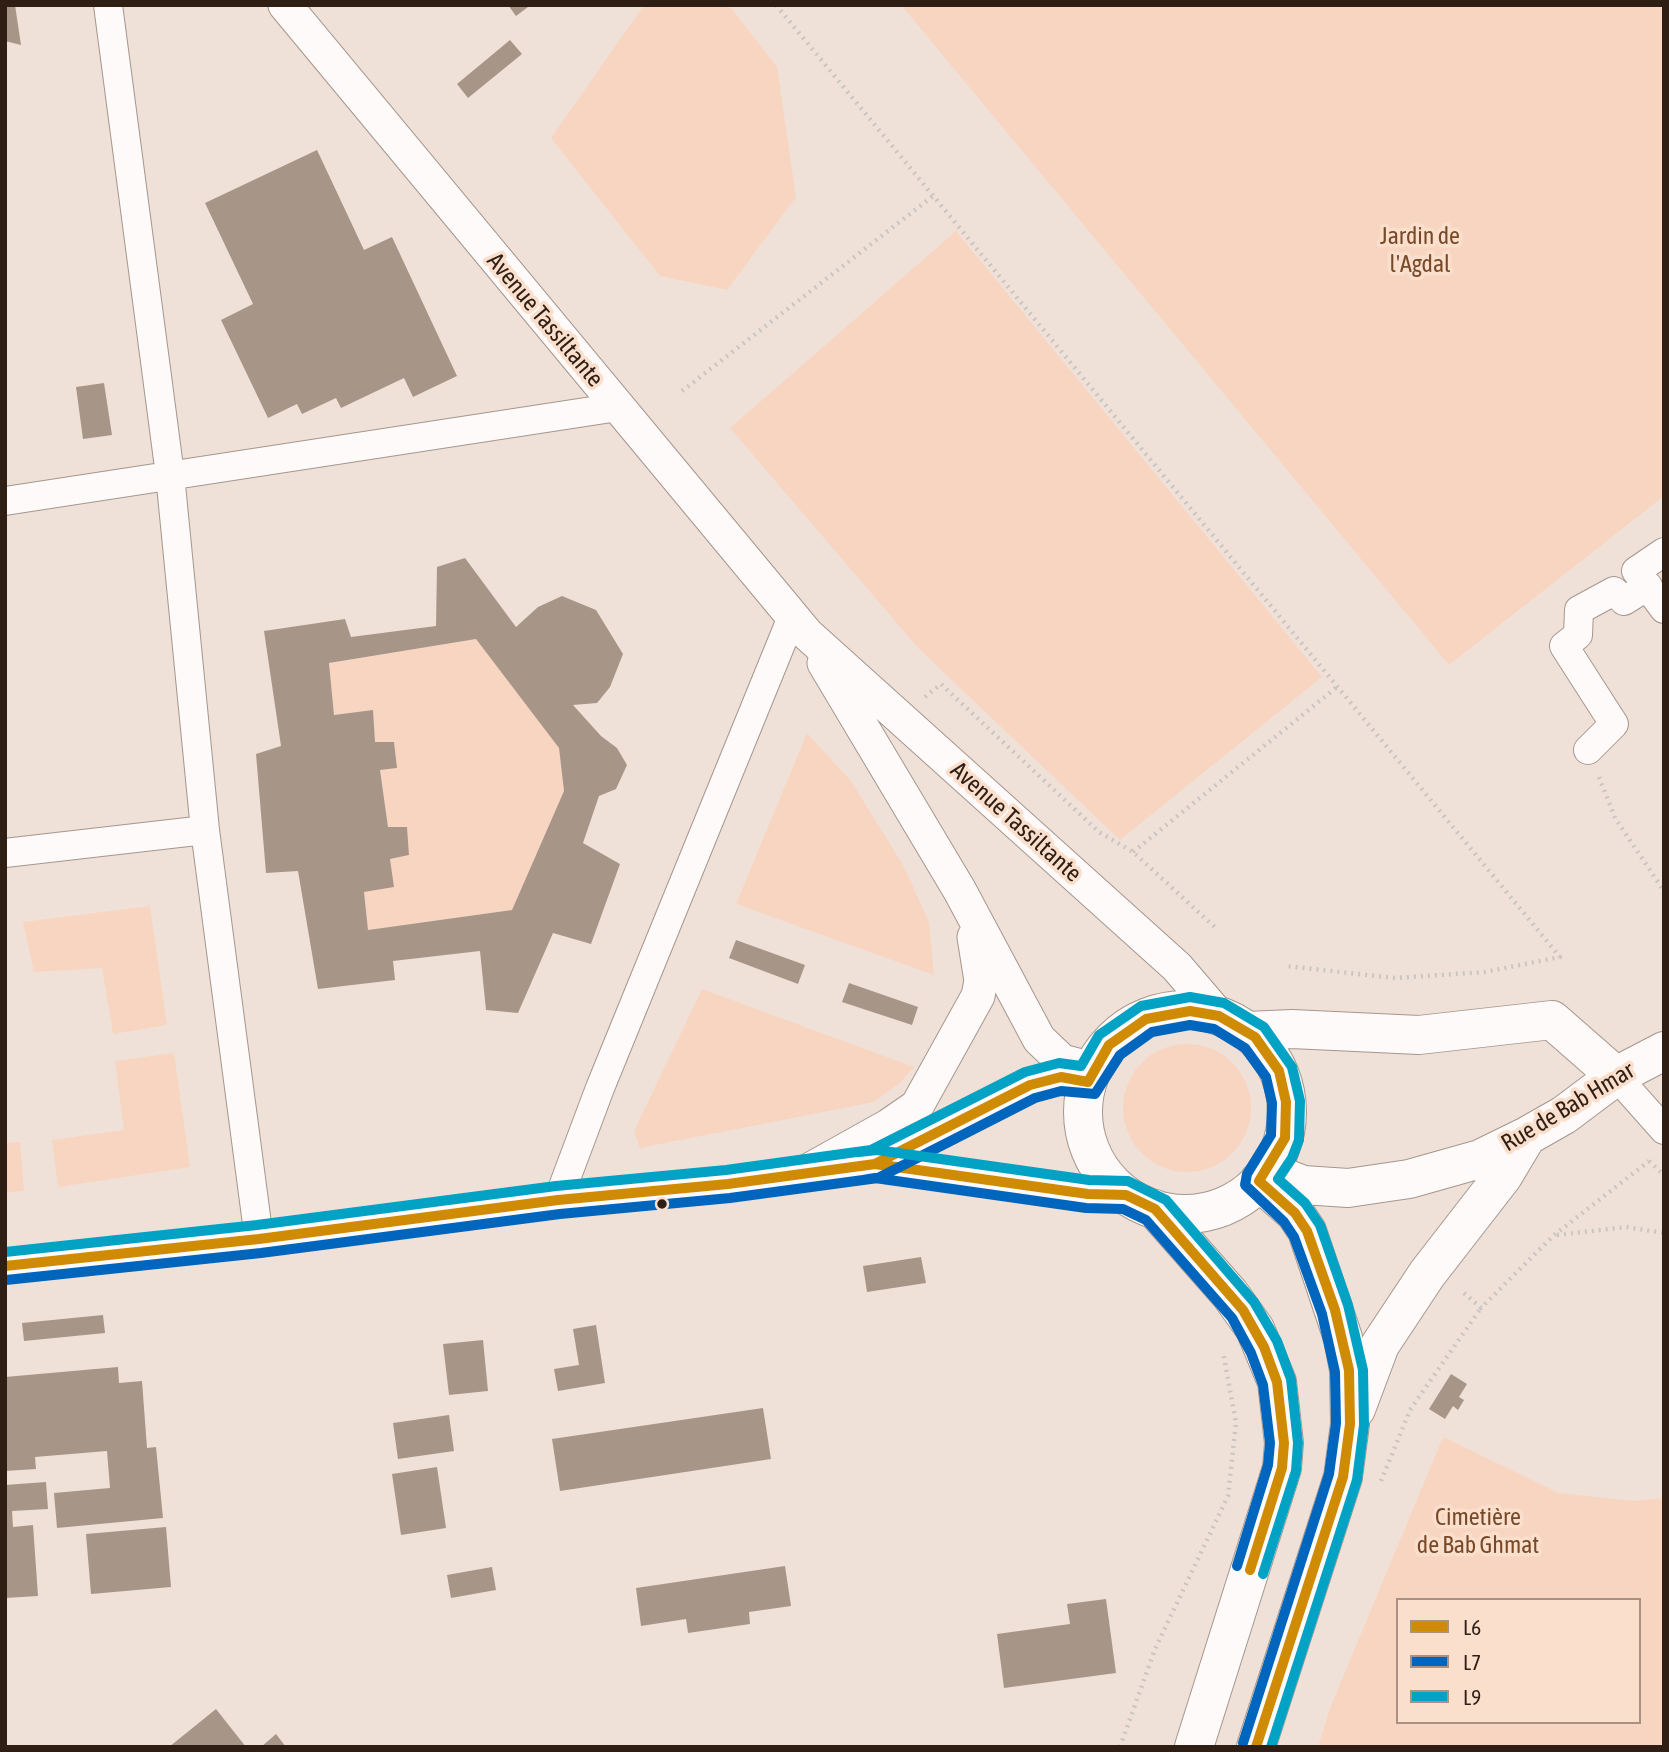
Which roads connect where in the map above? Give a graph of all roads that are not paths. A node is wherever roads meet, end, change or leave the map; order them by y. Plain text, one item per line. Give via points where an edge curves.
1 (108, 5) edge
2 (285, 5) edge
3 (618, 407) junction
4 (170, 475) junction
5 (5, 500) edge
6 (1664, 552) edge
7 (1656, 598) edge
8 (800, 625) junction
9 (1588, 750) road end
10 (205, 830) junction
11 (5, 853) edge
12 (961, 891) junction
13 (1233, 1024) junction
14 (1664, 1051) edge
15 (1090, 1075) junction
16 (1616, 1076) junction
17 (1664, 1130) edge
18 (1527, 1136) junction
19 (875, 1164) junction
20 (802, 1174) junction
21 (1263, 1176) junction
22 (558, 1200) junction
23 (1141, 1202) junction
24 (259, 1239) junction
25 (5, 1266) edge
26 (1350, 1424) junction
27 (1194, 1747) edge
28 (1256, 1747) edge

1 - 4 street
2 - 3 street, Avenue Tassiltante
3 - 4 street
3 - 8 street, Avenue Tassiltante
4 - 5 street
4 - 10 street
6 - 7 street via 1636,571
7 - 9 street via 1624,601 1614,592 1579,610 1578,635 1564,646 1614,724
8 - 12 street, Avenue Tassiltante
8 - 13 street, Avenue Tassiltante via 1177,967
8 - 22 street via 605,1075
10 - 11 street
10 - 24 street
12 - 15 street, Avenue Tassiltante via 1039,1039 1062,1061
12 - 20 street via 981,981 960,1033 917,1106
13 - 15 main road via 1182,1011 1146,1018 1115,1040
13 - 16 main road via 1419,1035 1552,1020
13 - 21 main road via 1274,1062 1286,1102 1285,1138
14 - 16 main road, Rue de Bab Hmar
15 - 19 street via 1030,1086
15 - 23 main road via 1083,1116 1087,1139 1101,1171
16 - 17 street
16 - 18 main road, Rue de Bab Hmar
18 - 21 main road, Rue de Bab Hmar via 1480,1159 1377,1184 1323,1189
18 - 26 main road via 1380,1345
19 - 20 street
19 - 23 street
20 - 22 street
21 - 23 main road via 1240,1198 1217,1209 1179,1214
21 - 26 main road via 1307,1231 1343,1338
22 - 24 street
23 - 27 main road via 1230,1294 1255,1329 1277,1382 1284,1443 1282,1468
24 - 25 street
26 - 28 main road via 1343,1477

